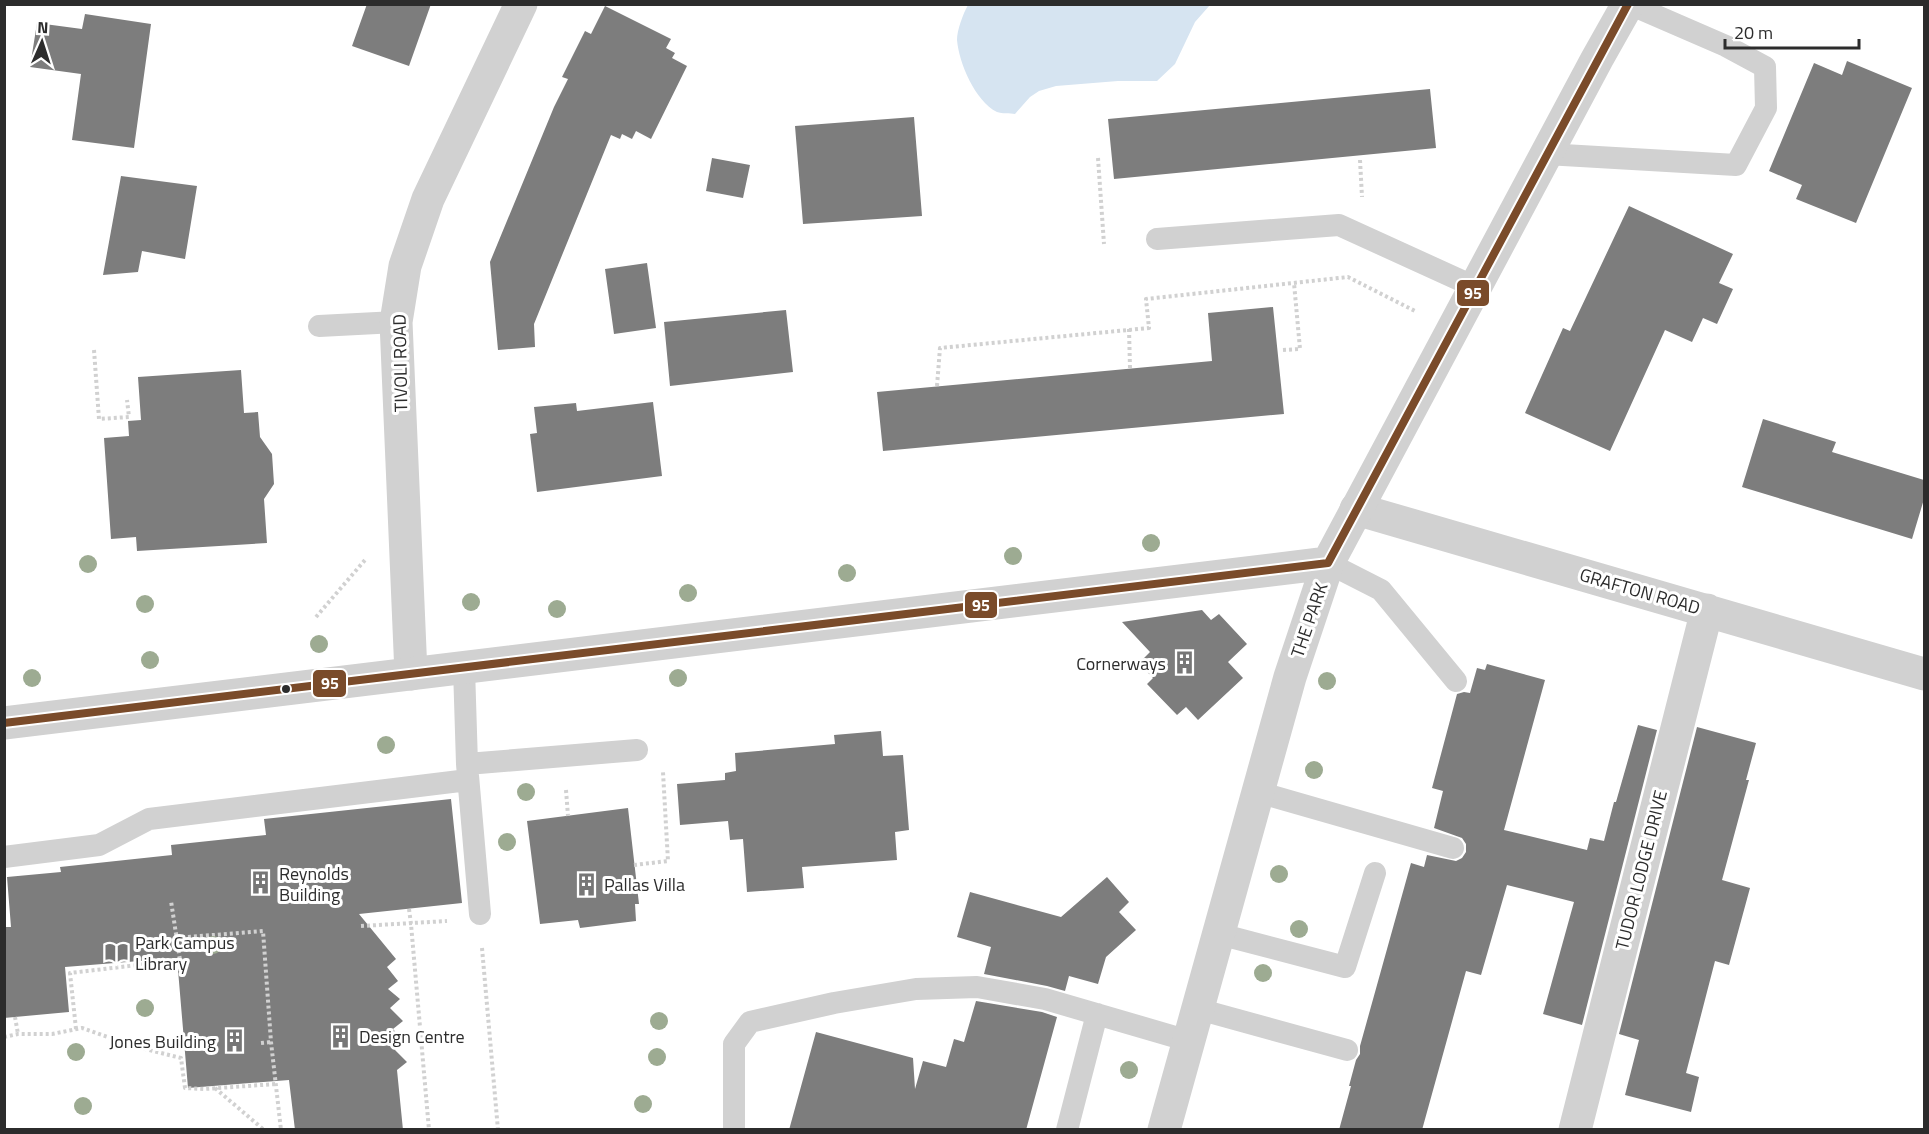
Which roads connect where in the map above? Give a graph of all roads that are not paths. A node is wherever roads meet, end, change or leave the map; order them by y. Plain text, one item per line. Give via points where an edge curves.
1 (521, 4) edge
2 (1629, 4) edge
3 (1546, 154) junction
4 (1156, 239) dead end
5 (1475, 287) junction
6 (396, 322) junction
7 (319, 326) dead end
8 (1356, 509) junction
9 (1328, 563) junction
10 (1707, 610) junction
11 (464, 668) junction
12 (1924, 674) edge
13 (411, 675) junction
14 (1456, 681) dead end
15 (4, 723) edge
16 (637, 750) road end
17 (468, 772) junction
18 (1258, 792) junction
19 (1453, 848) dead end
20 (4, 857) edge
21 (1375, 873) dead end
22 (480, 916) road end
23 (1219, 934) junction
24 (1198, 1009) junction
25 (1097, 1014) junction
26 (1189, 1041) junction
27 (1347, 1050) dead end
28 (734, 1130) edge
29 (1067, 1130) edge
30 (1164, 1130) edge
31 (1575, 1130) edge

1 - 6 street, TIVOLI ROAD via 428,199 405,266
2 - 3 street
2 - 3 lane via 1765,67 1766,108 1736,165
3 - 5 street
4 - 5 lane via 1339,225
5 - 8 street
6 - 7 lane
6 - 13 street, TIVOLI ROAD
8 - 9 street
8 - 10 street, GRAFTON ROAD
9 - 11 street, THE PARK
9 - 14 lane via 1381,590
9 - 18 street, THE PARK via 1290,677
10 - 12 street, GRAFTON ROAD
10 - 31 street, TUDOR LODGE DRIVE
11 - 13 street, THE PARK
11 - 17 lane
13 - 15 street, THE PARK
16 - 17 lane
17 - 20 lane via 149,819 99,845
17 - 22 lane
18 - 19 lane
18 - 23 street, THE PARK
21 - 23 lane via 1345,967
23 - 24 street, THE PARK
24 - 26 street, THE PARK
24 - 27 lane
25 - 26 lane
25 - 28 lane via 1045,999 977,987 916,989 750,1022 734,1044
25 - 29 lane
26 - 30 street, THE PARK

